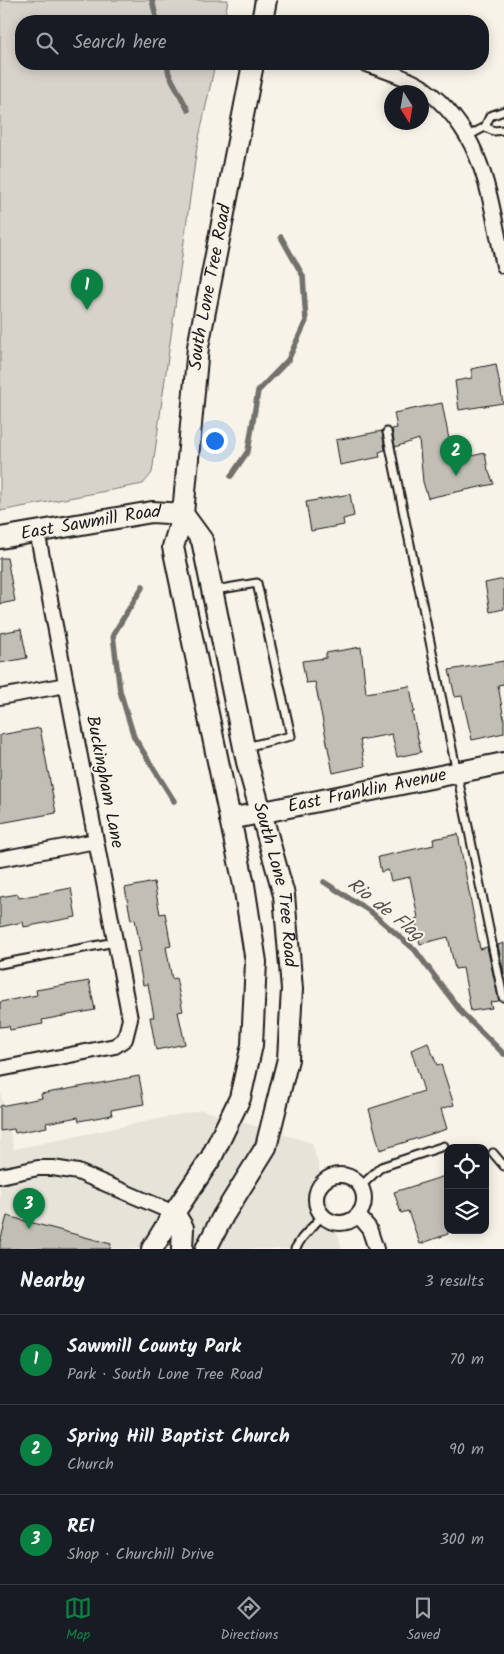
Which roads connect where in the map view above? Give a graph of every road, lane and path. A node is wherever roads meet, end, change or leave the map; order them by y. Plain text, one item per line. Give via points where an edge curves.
1 (266, 0) edge
2 (263, 15) edge
3 (252, 70) edge
4 (381, 70) edge
5 (504, 111) edge
6 (485, 127) junction
7 (504, 130) edge
8 (468, 136) junction
9 (504, 266) edge
10 (387, 432) dead end
11 (182, 514) junction
12 (37, 531) junction
13 (0, 538) edge
14 (212, 590) junction
15 (66, 685) junction
16 (0, 697) edge
17 (245, 747) junction
18 (504, 763) edge
19 (457, 772) junction
20 (262, 813) junction
21 (230, 818) junction
22 (96, 841) junction
23 (0, 859) edge
24 (115, 942) junction
25 (0, 964) edge
26 (503, 997) edge
27 (0, 1069) edge
28 (444, 1146) dead end
29 (493, 1153) dead end
30 (504, 1166) edge
31 (0, 1176) edge
32 (361, 1186) junction
33 (174, 1213) junction
34 (322, 1216) junction
35 (358, 1216) junction
36 (152, 1249) edge
37 (182, 1249) edge
38 (206, 1249) edge
39 (295, 1249) edge
40 (376, 1249) edge

1 - 2 main road
3 - 11 main road, South Lone Tree Road via 198,347
4 - 8 street via 421,86 452,112
5 - 6 lane via 490,116
6 - 7 lane via 494,131
6 - 8 lane
8 - 9 street via 485,176
10 - 19 lane
11 - 12 main road, East Sawmill Road via 152,512
11 - 14 main road, South Lone Tree Road via 202,540
11 - 21 main road, South Lone Tree Road via 173,547
12 - 13 main road, East Sawmill Road
12 - 15 street, Buckingham Lane
14 - 17 main road, South Lone Tree Road
14 - 17 lane via 257,583 289,726 291,736
15 - 16 street
15 - 22 street, Buckingham Lane
17 - 20 main road, South Lone Tree Road
18 - 19 main road, East Franklin Avenue
19 - 20 main road, East Franklin Avenue
19 - 26 lane
20 - 21 main road, East Franklin Avenue
20 - 38 main road, South Lone Tree Road via 284,895 292,989 288,1059 266,1147
21 - 33 main road, South Lone Tree Road via 256,962 252,1045 240,1098 211,1158
22 - 23 street
22 - 24 street, Buckingham Lane
24 - 25 lane
24 - 27 street, Buckingham Lane via 130,1019 125,1039 114,1046
28 - 32 lane via 381,1167
29 - 30 lane
31 - 33 street via 38,1168 78,1172
32 - 34 street via 356,1180 341,1174 325,1180 316,1201
32 - 35 street via 364,1202
33 - 36 main road, South Lone Tree Road
33 - 37 main road via 183,1228
34 - 35 street via 344,1223
34 - 39 lane
35 - 40 street via 368,1228

